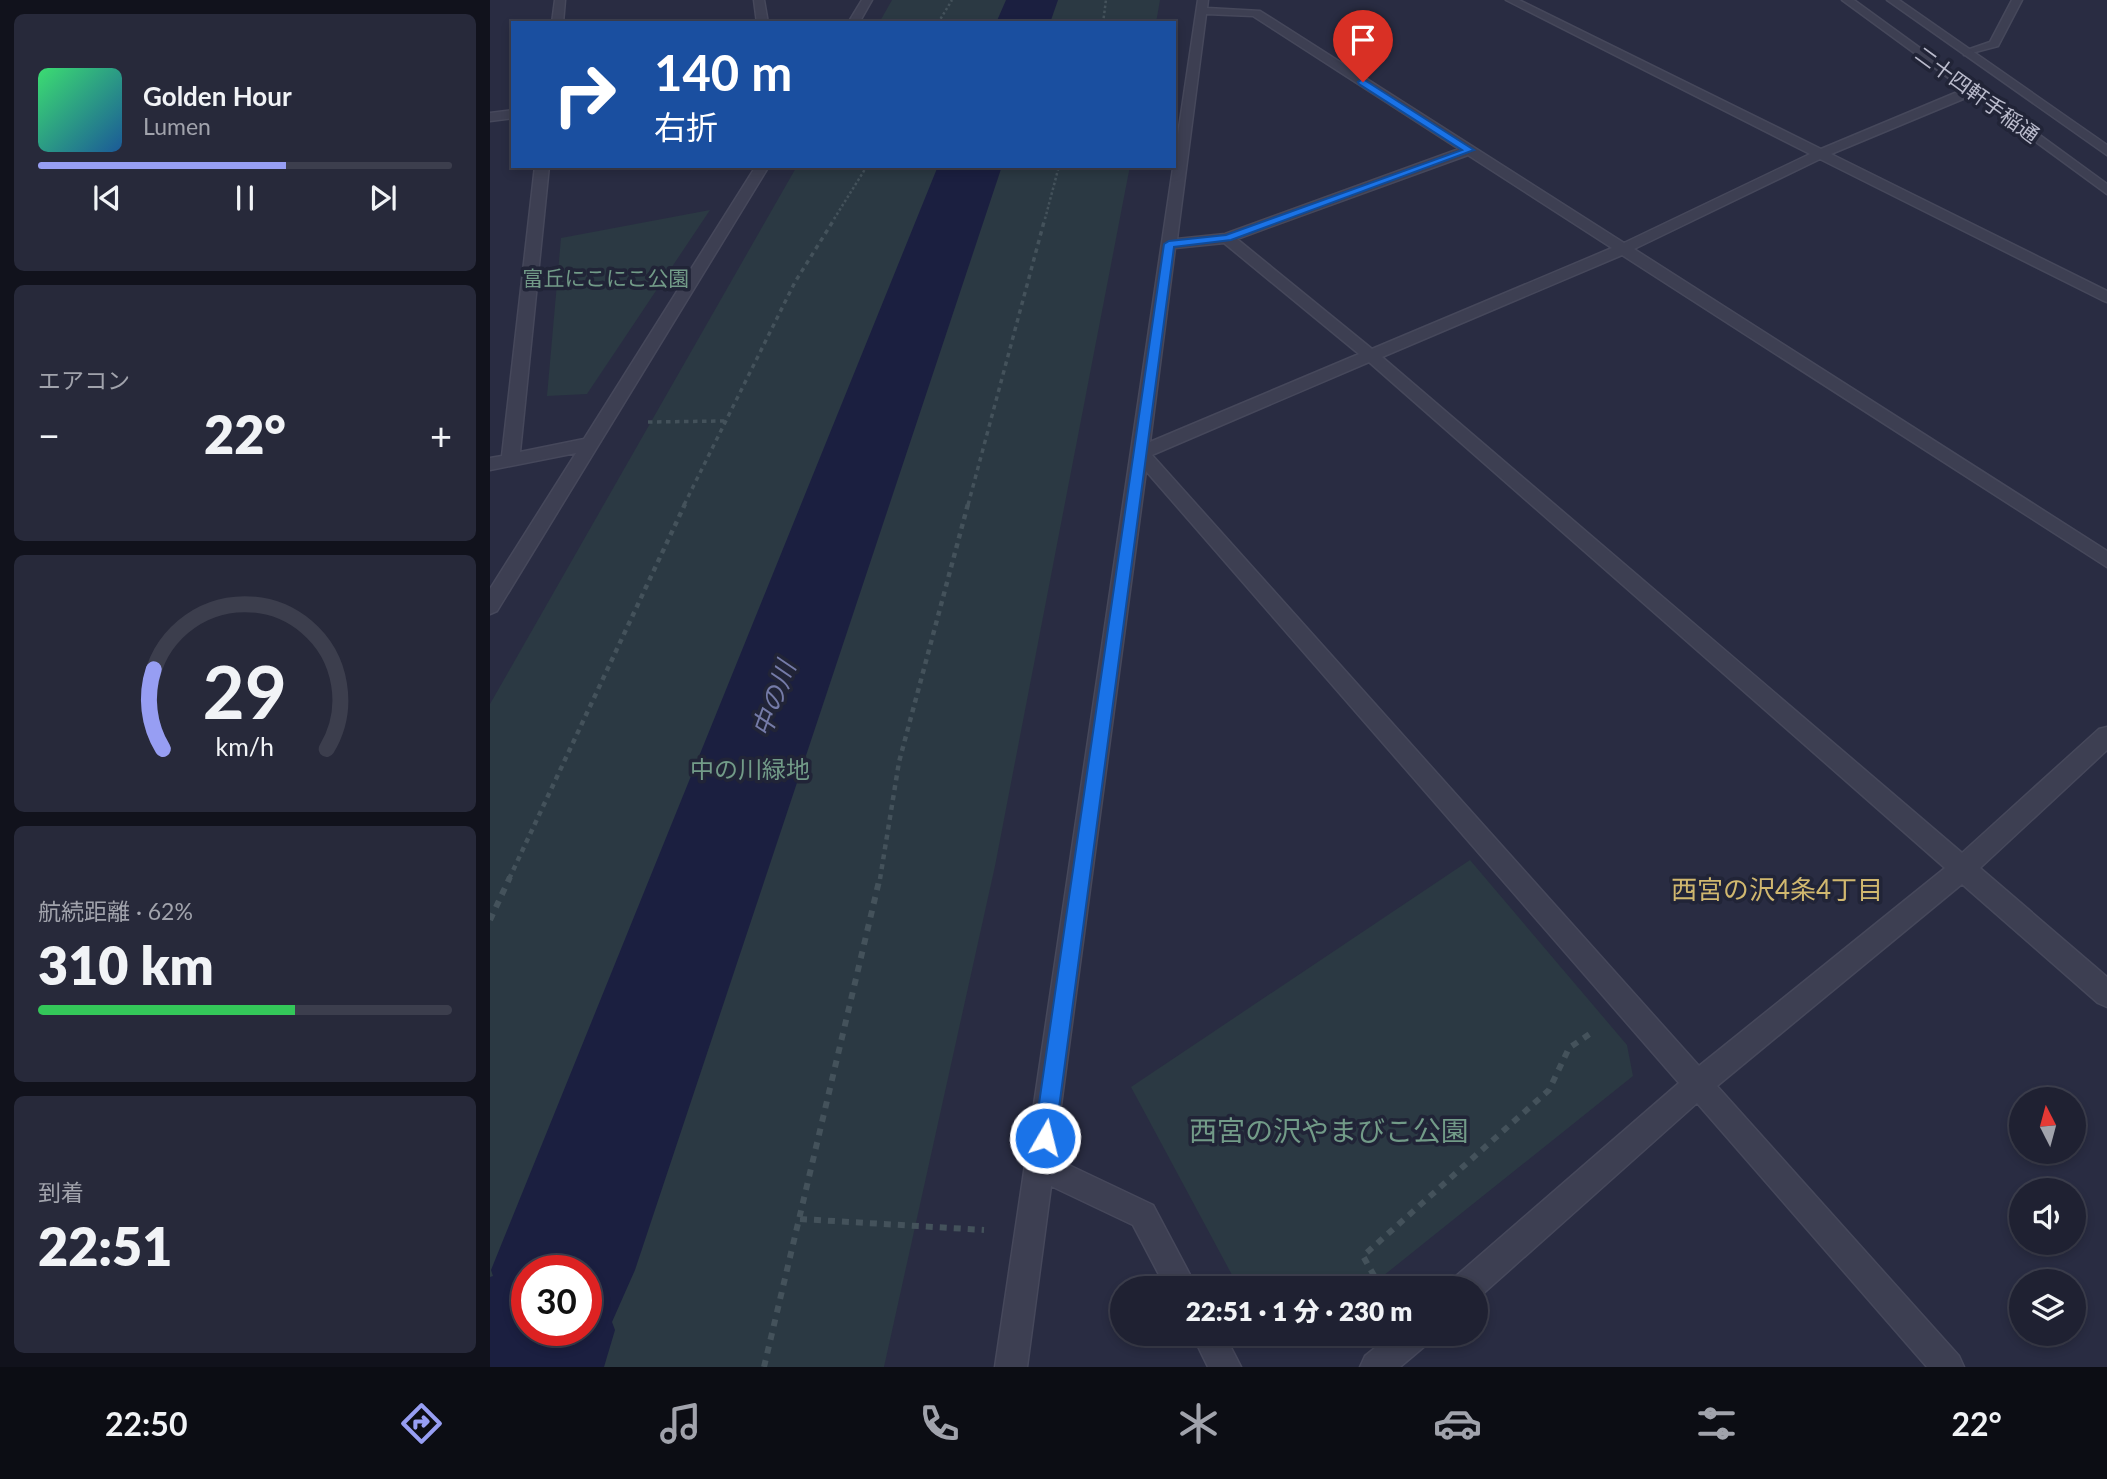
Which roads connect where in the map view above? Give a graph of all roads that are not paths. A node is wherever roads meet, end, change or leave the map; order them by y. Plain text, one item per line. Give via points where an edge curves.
1 (560, 0) edge
2 (759, 0) edge
3 (867, 0) edge
4 (1242, 0) edge
5 (1511, 0) edge
6 (1847, 0) edge
7 (1892, 0) edge
8 (2017, 0) edge
9 (1202, 5) edge
10 (557, 21) edge
11 (763, 21) edge
12 (854, 21) edge
13 (1968, 53) junction
14 (1972, 91) junction
15 (511, 114) edge
16 (490, 117) edge
17 (2106, 148) edge
18 (1469, 150) junction
19 (1821, 154) junction
20 (542, 168) edge
21 (762, 168) edge
22 (2107, 190) edge
23 (1227, 238) junction
24 (1169, 244) junction
25 (1623, 249) junction
26 (2107, 297) edge
27 (1370, 355) junction
28 (590, 444) junction
29 (1140, 453) junction
30 (510, 460) junction
31 (490, 464) edge
32 (2107, 560) edge
33 (490, 606) edge
34 (2107, 736) edge
35 (1962, 869) junction
36 (2107, 994) edge
37 (1698, 1084) junction
38 (1041, 1166) junction
39 (1176, 1276) edge
40 (1480, 1276) edge
41 (1214, 1346) edge
42 (1401, 1346) edge
43 (1012, 1367) edge
44 (1225, 1367) edge
45 (1376, 1367) edge
46 (1948, 1367) edge

1 - 10 street
2 - 11 street
3 - 12 street
4 - 9 street
5 - 19 street
6 - 14 street, 二十四軒手稲通
7 - 13 street, 二十四軒手稲通
8 - 13 street via 1994,44
9 - 18 street via 1256,13
9 - 24 street
13 - 17 street, 二十四軒手稲通
14 - 19 street
14 - 22 street, 二十四軒手稲通
15 - 16 street
18 - 23 street
18 - 25 street
19 - 25 street
19 - 26 street
20 - 30 street
21 - 28 street
23 - 24 street
23 - 27 street
24 - 29 street
25 - 27 street
25 - 32 street
27 - 29 street
27 - 35 street
28 - 30 street
28 - 33 street
29 - 37 street
29 - 38 street
30 - 31 street
34 - 35 street
35 - 36 street
35 - 37 street
37 - 40 street
37 - 46 street
38 - 39 street via 1143,1215
38 - 43 street
41 - 44 street
42 - 45 street

